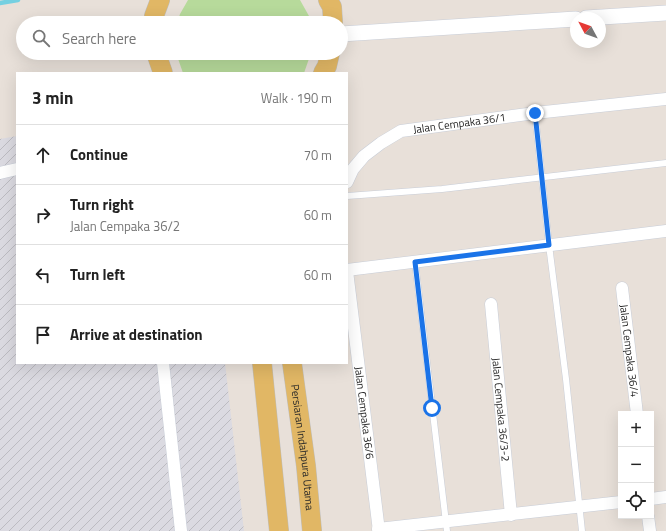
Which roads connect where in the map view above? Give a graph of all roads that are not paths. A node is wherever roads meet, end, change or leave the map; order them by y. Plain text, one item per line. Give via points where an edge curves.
1 (160, 0) edge
2 (328, 0) edge
3 (666, 13) edge
4 (154, 16) edge
5 (333, 16) edge
6 (606, 17) edge
7 (570, 19) edge
8 (348, 34) edge
9 (158, 60) edge
10 (329, 60) edge
11 (163, 72) edge
12 (324, 72) edge
13 (666, 99) edge
14 (535, 113) junction
15 (666, 163) edge
16 (16, 169) edge
17 (0, 173) edge
18 (543, 177) junction
19 (348, 180) edge
20 (348, 196) edge
21 (666, 231) edge
22 (549, 245) junction
23 (415, 262) junction
24 (348, 270) edge
25 (348, 278) edge
26 (622, 288) dead end
27 (491, 304) dead end
28 (163, 364) edge
29 (262, 364) edge
30 (292, 364) edge
31 (637, 411) edge
32 (666, 497) edge
33 (654, 499) edge
34 (618, 502) edge
35 (579, 507) junction
36 (511, 514) junction
37 (648, 519) edge
38 (446, 526) edge
39 (378, 530) edge
40 (181, 531) edge
41 (280, 531) edge
42 (312, 531) edge
43 (582, 531) edge
44 (650, 531) edge

1 - 4 main road
2 - 5 main road
3 - 6 street
7 - 8 street
9 - 11 main road
10 - 12 main road
13 - 14 street, Jalan Cempaka 36/1
14 - 18 lane
14 - 19 street, Jalan Cempaka 36/1 via 401,131 381,142 364,156
15 - 18 lane
16 - 17 street
18 - 20 lane via 442,189
18 - 22 lane
21 - 22 street
22 - 23 street
22 - 35 lane
23 - 24 street
23 - 38 lane
25 - 39 street, Jalan Cempaka 36/6
26 - 31 street, Jalan Cempaka 36/4
27 - 36 street, Jalan Cempaka 36/3-2
28 - 40 street
29 - 41 main road
30 - 42 main road, Persiaran Indahpura Utama
32 - 33 street
34 - 35 street
35 - 36 street
35 - 43 lane
36 - 38 street
37 - 44 street
38 - 39 street

